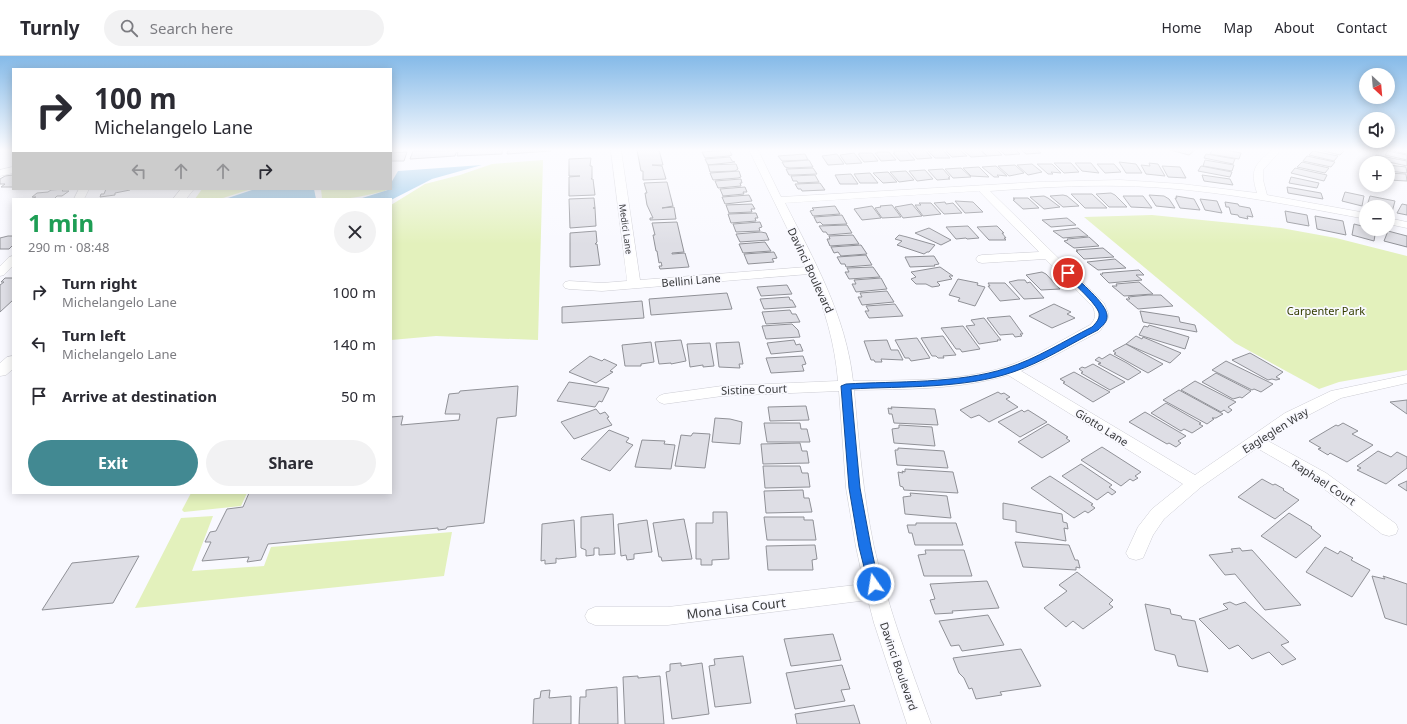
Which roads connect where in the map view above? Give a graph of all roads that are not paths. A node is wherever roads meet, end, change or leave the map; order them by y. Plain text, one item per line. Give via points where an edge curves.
1 (620, 181) edge
2 (769, 181) edge
3 (1258, 181) edge
4 (981, 188) junction
5 (187, 190) edge
6 (1262, 197) junction
7 (180, 198) edge
8 (778, 200) junction
9 (1359, 215) edge
10 (1395, 222) edge
11 (1407, 225) edge
12 (1048, 254) junction
13 (0, 257) edge
14 (12, 257) edge
15 (982, 259) dead end
16 (12, 261) edge
17 (813, 270) junction
18 (0, 272) edge
19 (569, 285) dead end
20 (634, 285) junction
21 (12, 363) edge
22 (1010, 370) junction
23 (0, 371) edge
24 (1407, 379) edge
25 (846, 386) junction
26 (664, 399) dead end
27 (1256, 441) junction
28 (1195, 483) junction
29 (1389, 529) dead end
30 (1136, 553) dead end
31 (876, 592) junction
32 (596, 616) dead end
33 (919, 724) edge

1 - 20 street, Medici Lane
2 - 8 street, Davinci Boulevard
3 - 6 street
4 - 6 street via 1114,183 1172,186
4 - 8 street
4 - 12 street
5 - 7 street
6 - 9 street
8 - 17 street, Davinci Boulevard
10 - 11 street
12 - 15 street
12 - 22 street, Sistine Court via 1099,306 1103,314 1102,322 1030,362
13 - 14 street
16 - 18 street
17 - 20 street, Bellini Lane
17 - 25 street, Davinci Boulevard via 834,322 842,352
19 - 20 street, Bellini Lane
21 - 23 street
22 - 25 street, Sistine Court via 953,381
22 - 28 street, Giotto Lane
24 - 27 street, Eagleglen Way via 1336,394 1291,417
25 - 26 street, Sistine Court via 727,389
25 - 31 street, Davinci Boulevard via 854,488
27 - 28 street, Eagleglen Way
27 - 29 street, Raphael Court via 1320,477
28 - 30 street, Eagleglen Way via 1158,514 1145,532
31 - 32 street, Mona Lisa Court via 668,616
31 - 33 street, Davinci Boulevard via 896,660

